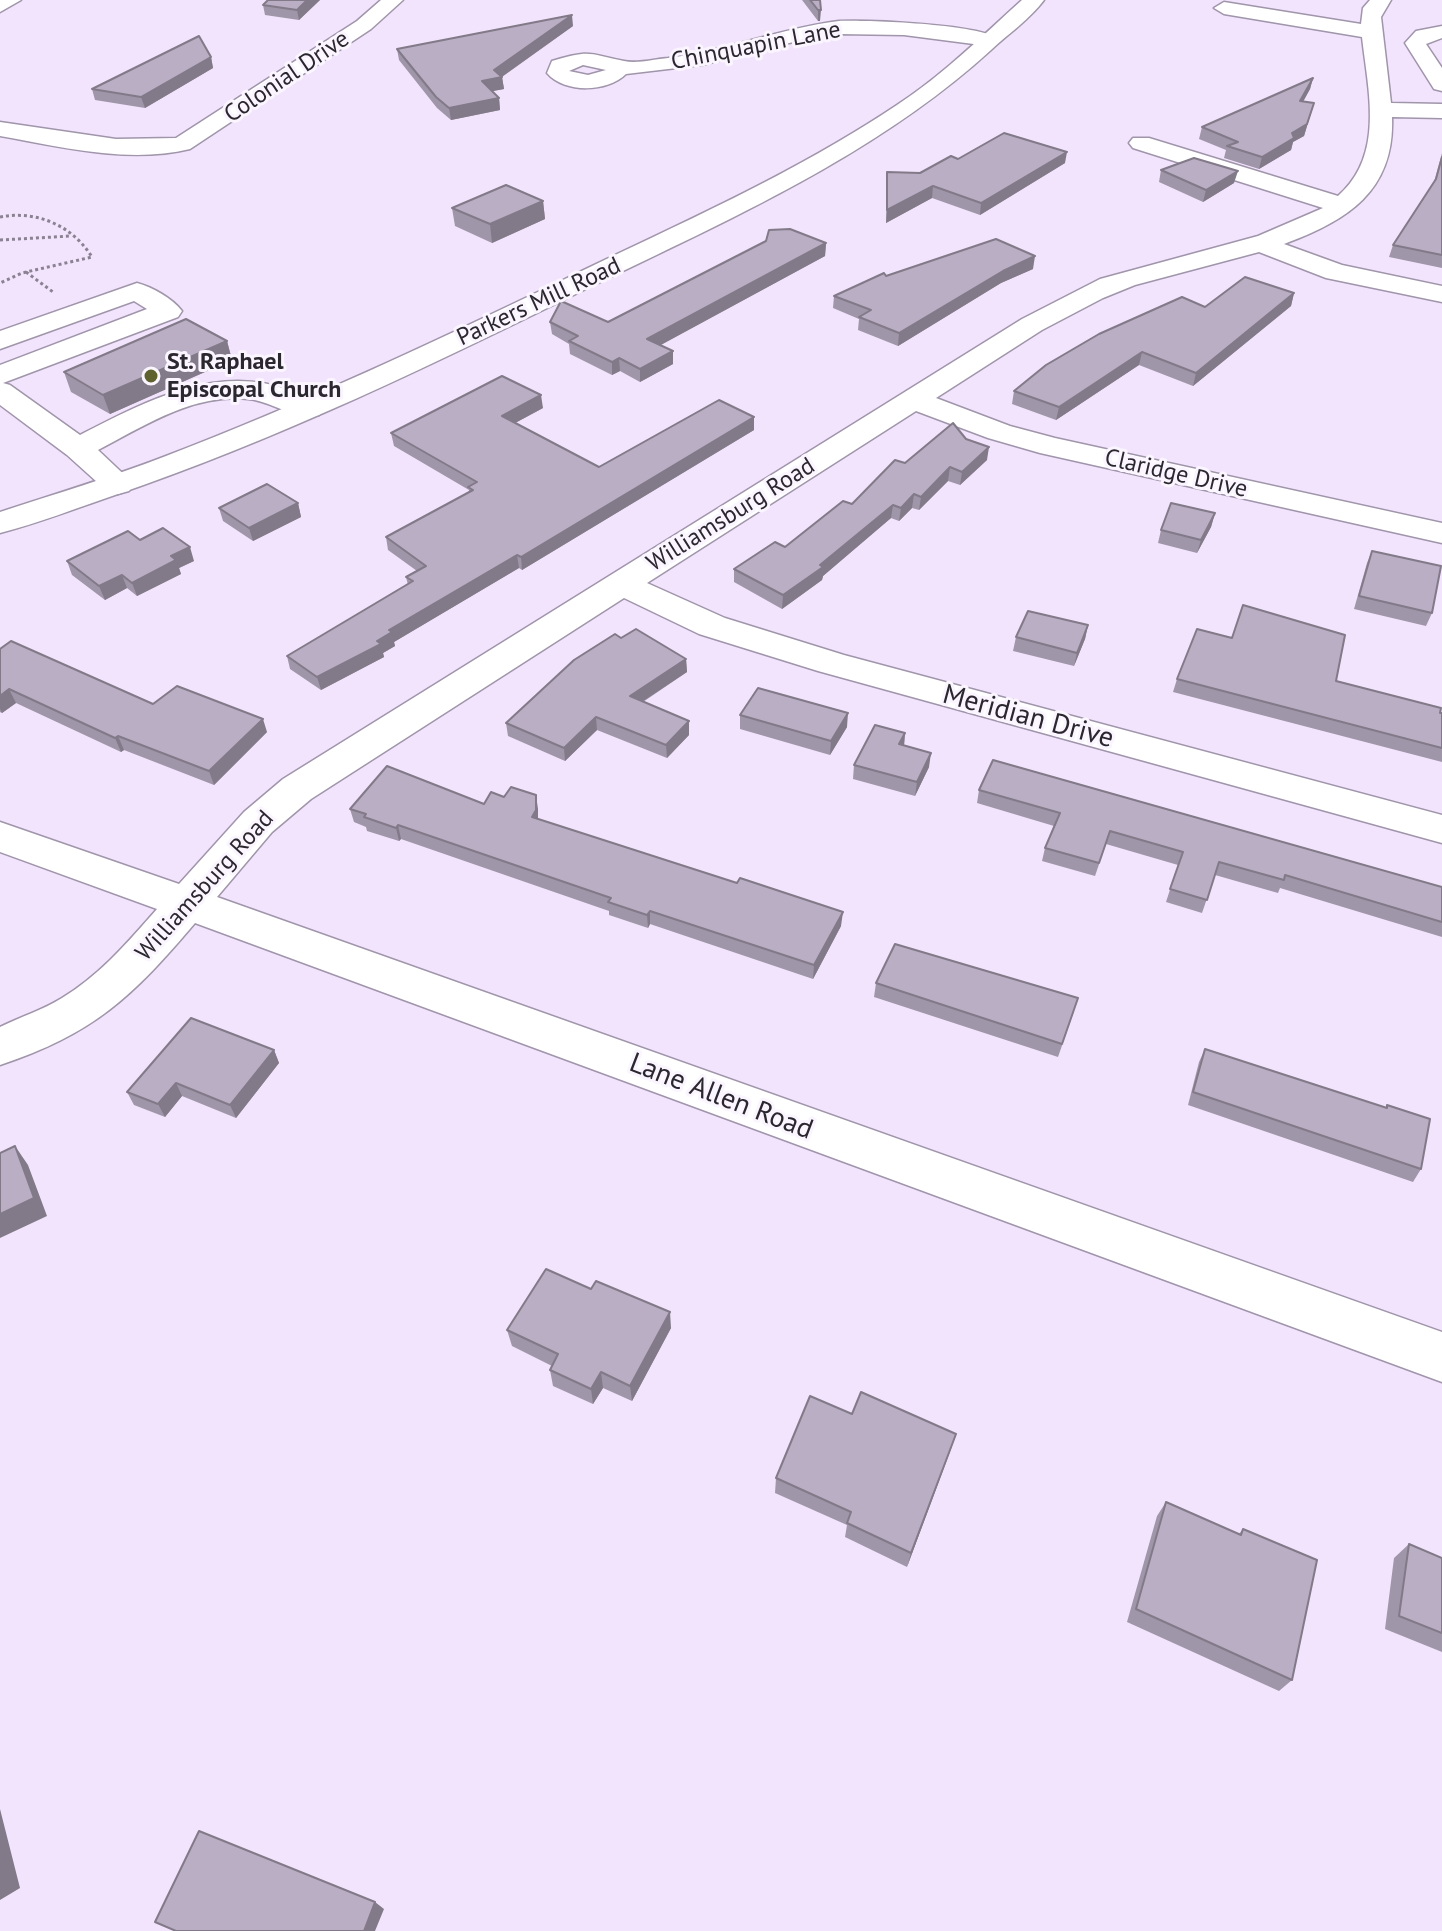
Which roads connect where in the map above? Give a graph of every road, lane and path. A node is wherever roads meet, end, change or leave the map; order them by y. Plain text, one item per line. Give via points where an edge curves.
1 (11, 0) edge
2 (393, 0) edge
3 (1034, 0) edge
4 (1381, 0) edge
5 (0, 6) edge
6 (1224, 8) dead end
7 (1371, 32) junction
8 (1442, 32) edge
9 (989, 40) junction
10 (618, 68) dead end
11 (1442, 84) edge
12 (1379, 110) junction
13 (1442, 111) edge
14 (0, 129) edge
15 (38, 135) junction
16 (1141, 143) dead end
17 (0, 150) edge
18 (1344, 206) junction
19 (0, 217) edge
20 (72, 236) junction
21 (0, 240) edge
22 (1260, 244) junction
23 (25, 272) junction
24 (0, 283) edge
25 (65, 288) dead end
26 (1442, 294) edge
27 (0, 341) edge
28 (0, 375) edge
29 (0, 391) edge
30 (914, 400) junction
31 (308, 409) junction
32 (78, 448) junction
33 (118, 484) junction
34 (0, 523) edge
35 (1442, 533) edge
36 (621, 584) junction
37 (1442, 829) edge
38 (0, 836) edge
39 (188, 904) junction
40 (0, 1047) edge
41 (1442, 1357) edge

1 - 5 street
2 - 15 street, Colonial Drive via 351,34 176,146
3 - 9 street, Parkers Mill Road
4 - 7 street, Williamsburg Road via 1373,8
6 - 7 street
7 - 12 street, Williamsburg Road
8 - 11 street via 1423,35 1415,43
9 - 10 street, Chinquapin Lane via 886,27 838,27 709,58
9 - 31 street, Parkers Mill Road via 905,110 807,168 628,260
12 - 13 street
12 - 18 street, Williamsburg Road via 1377,160
14 - 15 street
15 - 17 street
16 - 18 street
18 - 22 street, Williamsburg Road
19 - 20 path via 32,214
20 - 21 path
20 - 23 path via 92,257
22 - 26 street via 1335,272
22 - 30 street, Williamsburg Road via 1100,288 1041,318
23 - 24 path
23 - 25 path via 52,292
27 - 28 street via 137,291 168,311
29 - 32 street
30 - 35 street, Claridge Drive via 1051,446
30 - 36 street, Williamsburg Road
31 - 32 street via 268,391 207,391
31 - 33 street, Parkers Mill Road
32 - 33 street
33 - 34 street, Parkers Mill Road
36 - 37 street, Meridian Drive via 712,626 831,663
36 - 39 street, Williamsburg Road via 297,789 258,822
38 - 39 street, Lane Allen Road
39 - 40 street, Williamsburg Road via 103,993 76,1012
39 - 41 street, Lane Allen Road

